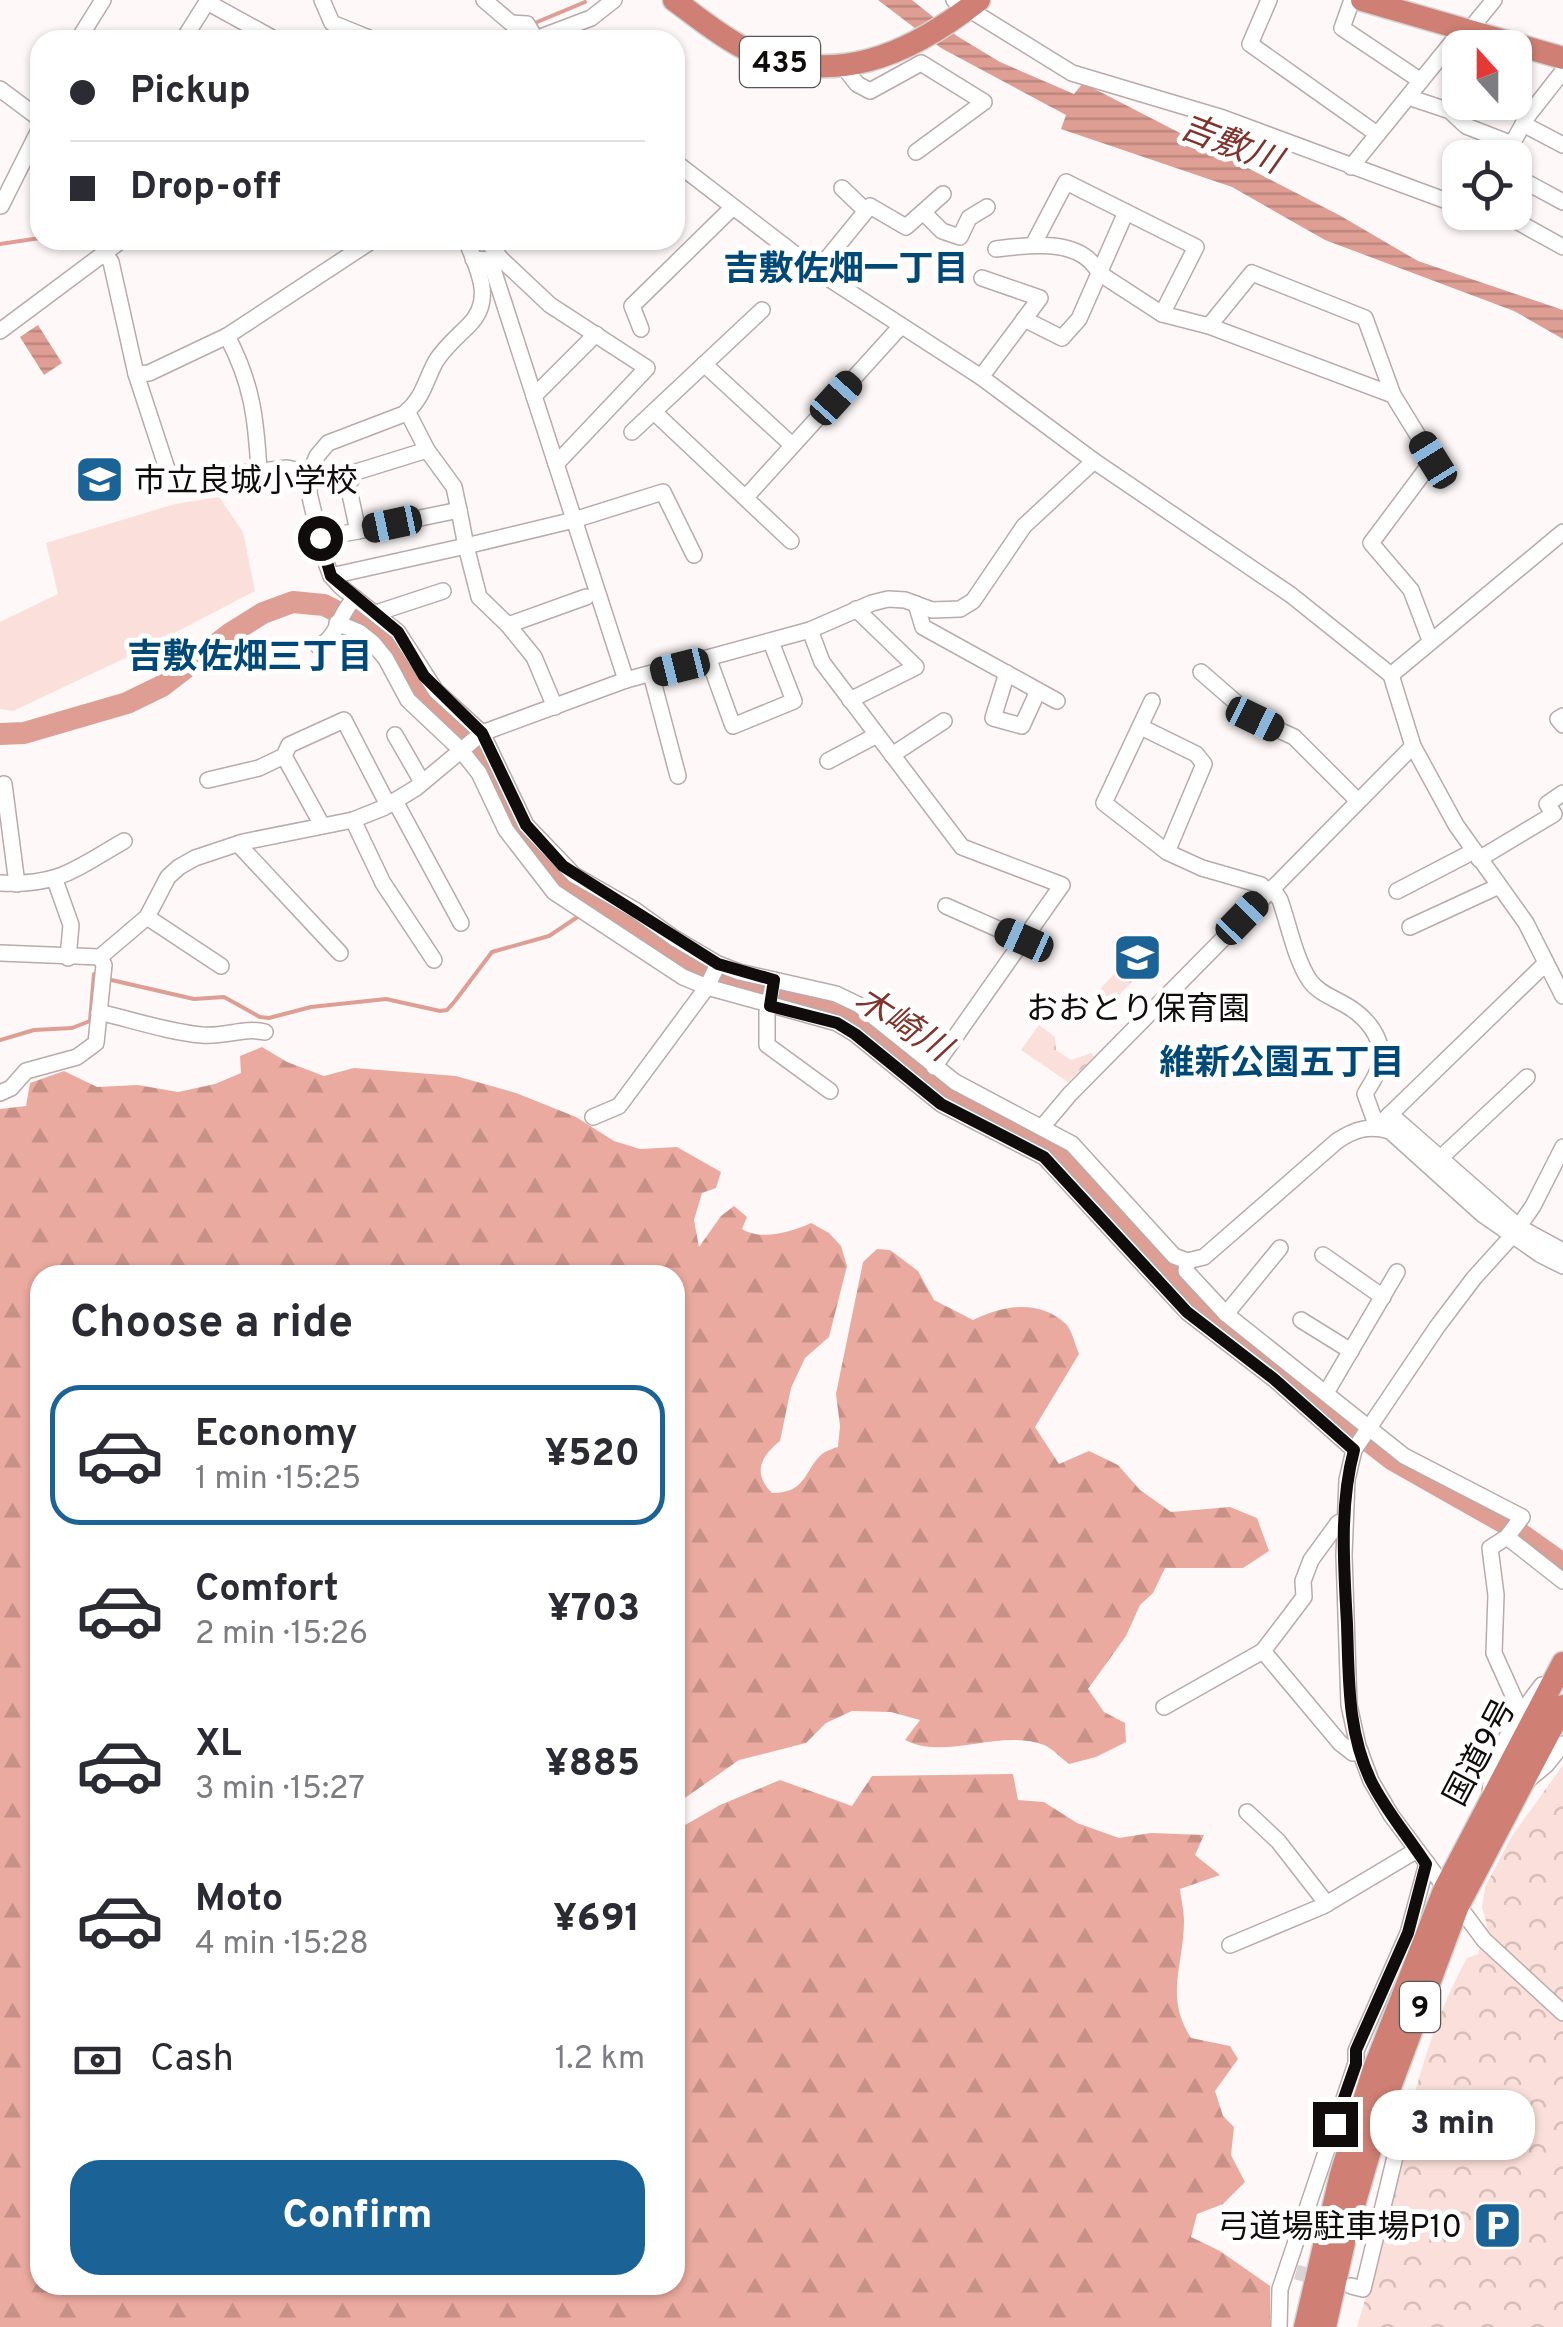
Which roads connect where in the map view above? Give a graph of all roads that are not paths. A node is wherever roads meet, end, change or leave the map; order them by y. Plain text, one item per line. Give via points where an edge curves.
1 (103, 0) edge
2 (322, 0) edge
3 (484, 0) edge
4 (614, 0) edge
5 (674, 0) edge
6 (1268, 0) edge
7 (1352, 0) edge
8 (1362, 0) edge
9 (1494, 0) edge
10 (966, 6) edge
11 (84, 30) edge
12 (190, 30) edge
13 (258, 30) edge
14 (348, 30) edge
15 (534, 30) edge
16 (562, 30) edge
17 (1460, 30) edge
18 (1469, 30) edge
19 (1532, 50) edge
20 (1563, 58) edge
21 (1442, 59) edge
22 (842, 66) junction
23 (1563, 71) edge
24 (1421, 81) junction
25 (0, 88) edge
26 (1408, 97) junction
27 (30, 110) edge
28 (1523, 124) junction
29 (1377, 134) junction
30 (30, 140) edge
31 (1491, 140) edge
32 (1515, 140) edge
33 (1563, 145) edge
34 (916, 152) dead end
35 (22, 165) junction
36 (1351, 167) junction
37 (30, 169) edge
38 (685, 170) edge
39 (1532, 185) edge
40 (842, 188) dead end
41 (943, 194) dead end
42 (1442, 199) edge
43 (1563, 202) edge
44 (1, 206) edge
45 (733, 207) junction
46 (986, 207) dead end
47 (866, 211) junction
48 (924, 212) junction
49 (1126, 212) junction
50 (1532, 230) edge
51 (1033, 245) junction
52 (1563, 247) edge
53 (996, 249) dead end
54 (110, 250) edge
55 (359, 250) edge
56 (478, 250) edge
57 (488, 250) edge
58 (105, 254) junction
59 (488, 259) junction
60 (817, 272) junction
61 (1100, 273) junction
62 (982, 278) dead end
63 (762, 310) dead end
64 (1162, 314) junction
65 (1024, 320) junction
66 (901, 326) junction
67 (1209, 326) junction
68 (641, 330) dead end
69 (0, 331) edge
70 (596, 334) junction
71 (227, 336) junction
72 (704, 364) junction
73 (136, 374) junction
74 (981, 377) junction
75 (1393, 395) junction
76 (534, 396) junction
77 (407, 411) junction
78 (654, 412) junction
79 (632, 432) dead end
80 (792, 445) junction
81 (427, 450) junction
82 (1094, 461) junction
83 (556, 464) junction
84 (259, 471) junction
85 (310, 473) junction
86 (746, 497) junction
87 (459, 510) junction
88 (574, 520) junction
89 (358, 531) junction
90 (1563, 532) edge
91 (320, 538) junction
92 (791, 541) dead end
93 (466, 546) junction
94 (694, 555) dead end
95 (331, 576) junction
96 (443, 592) dead end
97 (586, 597) dead end
98 (355, 598) junction
99 (916, 604) junction
100 (856, 609) junction
101 (376, 613) junction
102 (337, 623) junction
103 (508, 625) junction
104 (810, 630) junction
105 (1430, 640) junction
106 (771, 642) junction
107 (318, 646) dead end
108 (709, 660) junction
109 (1200, 672) dead end
110 (1007, 673) junction
111 (651, 674) junction
112 (1391, 675) junction
113 (626, 680) junction
114 (1038, 691) junction
115 (850, 700) junction
116 (1057, 701) dead end
117 (1152, 701) dead end
118 (554, 707) junction
119 (1563, 716) edge
120 (944, 721) dead end
121 (1563, 725) edge
122 (1141, 727) junction
123 (482, 733) junction
124 (395, 734) dead end
125 (877, 735) junction
126 (1413, 746) junction
127 (460, 749) junction
128 (892, 754) junction
129 (284, 756) junction
130 (828, 761) dead end
131 (678, 776) dead end
132 (208, 780) dead end
133 (422, 782) junction
134 (4, 784) dead end
135 (1563, 793) edge
136 (1358, 801) junction
137 (392, 803) junction
138 (352, 820) junction
139 (322, 826) junction
140 (124, 841) dead end
141 (238, 844) junction
142 (1167, 852) junction
143 (1476, 855) junction
144 (563, 866) junction
145 (55, 880) junction
146 (545, 880) junction
147 (0, 883) edge
148 (17, 884) junction
149 (1499, 886) junction
150 (1270, 890) junction
151 (1397, 891) dead end
152 (946, 906) dead end
153 (635, 910) junction
154 (147, 917) junction
155 (461, 923) dead end
156 (1410, 927) dead end
157 (620, 933) junction
158 (1024, 940) junction
159 (0, 953) edge
160 (340, 953) dead end
161 (100, 957) junction
162 (68, 958) junction
163 (434, 960) dead end
164 (1546, 963) junction
165 (718, 964) junction
166 (220, 966) dead end
167 (774, 980) junction
168 (707, 987) junction
169 (1563, 996) edge
170 (770, 1006) junction
171 (99, 1012) junction
172 (266, 1032) dead end
173 (934, 1067) junction
174 (1527, 1077) dead end
175 (830, 1092) dead end
176 (0, 1093) edge
177 (1390, 1114) junction
178 (593, 1117) dead end
179 (1043, 1126) junction
180 (1377, 1127) junction
181 (1563, 1148) edge
182 (1435, 1163) junction
183 (1516, 1232) junction
184 (1280, 1248) dead end
185 (1563, 1251) edge
186 (1323, 1255) dead end
187 (1188, 1261) junction
188 (1563, 1266) edge
189 (1397, 1272) dead end
190 (1382, 1297) junction
191 (1226, 1314) junction
192 (1302, 1320) dead end
193 (1351, 1351) junction
194 (1326, 1393) junction
195 (1370, 1427) junction
196 (1354, 1450) junction
197 (1346, 1520) junction
198 (1508, 1537) junction
199 (1563, 1581) edge
200 (1263, 1651) junction
201 (1561, 1667) edge
202 (1563, 1706) edge
203 (1164, 1707) dead end
204 (1520, 1713) junction
205 (1563, 1744) edge
206 (1360, 1751) junction
207 (1522, 1783) junction
208 (1490, 1802) junction
209 (1247, 1812) dead end
210 (1422, 1856) junction
211 (1451, 1897) junction
212 (1328, 1904) junction
213 (1230, 1945) dead end
214 (1563, 2012) edge
215 (1409, 2100) dead end
216 (1352, 2286) dead end
217 (1279, 2327) edge
218 (1304, 2327) edge
219 (1326, 2327) edge

1 - 11 street
2 - 14 street via 332,24
3 - 15 street via 511,23
4 - 16 street
5 - 22 highway, 435 via 741,47 798,66
6 - 29 street via 1250,44
7 - 24 street via 1342,28
8 - 17 highway
9 - 18 street
10 - 22 highway, 435 via 902,51
10 - 36 street via 1072,73 1223,118
12 - 13 street via 207,2
19 - 20 highway
21 - 24 street
22 - 34 street via 870,92 921,64 984,102
23 - 28 street
24 - 26 street
25 - 27 street
26 - 29 street
26 - 31 street via 1450,110
28 - 32 street
28 - 33 street
29 - 36 street
30 - 35 street
35 - 37 street
35 - 44 street
36 - 42 street
38 - 45 street
39 - 43 street
40 - 47 street
41 - 48 street
45 - 60 street
45 - 68 street via 632,306
46 - 48 street via 969,218 960,238
47 - 48 street via 870,206 906,226
47 - 60 street
49 - 51 street via 1066,182
49 - 61 street
49 - 64 street via 1196,247
50 - 52 street
51 - 53 street
51 - 61 street via 1069,248
54 - 58 street
55 - 71 street
56 - 59 street
57 - 59 street
58 - 69 street
58 - 73 street
59 - 70 street
59 - 76 street
59 - 77 street via 478,315 442,354
60 - 66 street
61 - 64 street
61 - 65 street via 1079,319 1062,338
62 - 65 street via 1040,298
63 - 72 street
64 - 67 street
65 - 74 street
66 - 74 street
66 - 80 street
67 - 75 street
67 - 75 street via 1252,273 1365,318
70 - 76 street
70 - 83 street via 647,368
71 - 73 street
71 - 84 street via 253,399
72 - 78 street
72 - 80 street
73 - 84 street via 170,481
74 - 82 street
75 - 105 street via 1433,460 1371,542 1411,590
76 - 83 street
77 - 81 street
77 - 85 street via 328,442
78 - 79 street
78 - 86 street
80 - 86 street
81 - 87 street via 454,488
81 - 89 street via 356,472 348,485
82 - 99 street via 1024,526 973,601 947,610
82 - 112 street via 1290,595
83 - 88 street
84 - 85 street
85 - 91 street
86 - 92 street
87 - 89 street
87 - 93 street
88 - 93 street
88 - 94 street via 663,492
88 - 113 street
89 - 91 street
90 - 105 street
91 - 95 street
93 - 95 street
93 - 103 street via 479,597
95 - 98 street
96 - 101 street
97 - 103 street
98 - 101 street
98 - 102 street
99 - 100 street via 888,598
99 - 110 street via 924,627
100 - 104 street
100 - 115 street via 916,667
101 - 123 street via 398,632 436,691
102 - 107 street via 332,637
102 - 127 street via 373,643 408,700
103 - 118 street via 534,656
104 - 106 street
104 - 115 street via 822,662
105 - 112 street
106 - 108 street
106 - 108 street via 794,701 733,726
108 - 111 street
109 - 136 street via 1255,719 1294,737
110 - 114 street
110 - 114 street via 993,718 1022,726
111 - 113 street
111 - 131 street
112 - 126 street
113 - 118 street
114 - 116 street
115 - 125 street
117 - 122 street
118 - 123 street
119 - 121 street
120 - 128 street
122 - 142 street via 1104,803
122 - 142 street via 1204,764
123 - 127 street
123 - 144 street via 526,825
124 - 133 street
125 - 128 street
125 - 130 street
126 - 136 street
126 - 143 street
127 - 133 street
127 - 146 street via 480,773 506,830
128 - 158 street via 962,847 1062,886
129 - 132 street
129 - 137 street via 289,745 344,720
129 - 139 street
133 - 137 street
134 - 148 street
135 - 143 street via 1547,804 1554,814
136 - 150 street
137 - 138 street
137 - 155 street
138 - 139 street
138 - 163 street
139 - 141 street
140 - 145 street
141 - 154 street via 179,868
141 - 160 street
142 - 150 street
143 - 149 street
143 - 151 street
144 - 146 street
144 - 153 street
145 - 148 street
145 - 162 street via 71,925
146 - 157 street via 575,908
147 - 148 street
149 - 156 street
149 - 164 street
150 - 179 street
150 - 180 street via 1280,900 1310,980 1376,1035 1381,1061 1365,1094
152 - 158 street
153 - 157 street
153 - 165 street
154 - 161 street
154 - 166 street
157 - 168 street
158 - 173 street
159 - 162 street
161 - 162 street
161 - 171 street
164 - 169 street
164 - 177 street
165 - 167 street
165 - 168 street
167 - 170 street
167 - 173 street via 859,1006
168 - 170 street
168 - 178 street via 619,1106
170 - 175 street via 766,1045
170 - 196 street via 837,1023 941,1104 1044,1157 1187,1312
171 - 172 street via 199,1034
171 - 176 street via 96,1042 77,1057 26,1071
173 - 179 street
174 - 182 street
177 - 180 street
177 - 182 street
179 - 187 street via 1072,1144 1174,1256
180 - 182 street
180 - 187 street via 1337,1141 1204,1256
181 - 183 street
182 - 183 street
183 - 185 street
183 - 188 street
183 - 195 street via 1465,1290
184 - 191 street
186 - 190 street
187 - 191 street via 1186,1271
189 - 190 street
190 - 193 street
191 - 194 street
192 - 193 street
193 - 194 street
194 - 195 street
195 - 196 street
195 - 198 street via 1404,1456 1522,1516
196 - 197 street
197 - 200 street via 1311,1560 1304,1596
197 - 206 street via 1349,1706
198 - 199 street
198 - 204 street via 1490,1548 1494,1653
200 - 203 street
200 - 206 street via 1340,1743
201 - 204 street
201 - 208 highway, 国道9号 / 9
202 - 207 highway, 国道9号 / 9
204 - 208 street via 1491,1776
205 - 207 street
206 - 210 street via 1371,1781
207 - 211 highway, 国道9号 / 9
208 - 211 highway, 国道9号 / 9
209 - 212 street
210 - 211 street
210 - 212 street
210 - 217 street via 1408,1933 1356,2050 1291,2272 1280,2289
211 - 214 street via 1484,1940
211 - 218 highway, 国道9号 / 9 via 1374,2070
211 - 219 highway, 国道9号 / 9 via 1347,2229
212 - 213 street
215 - 216 street via 1363,2289

